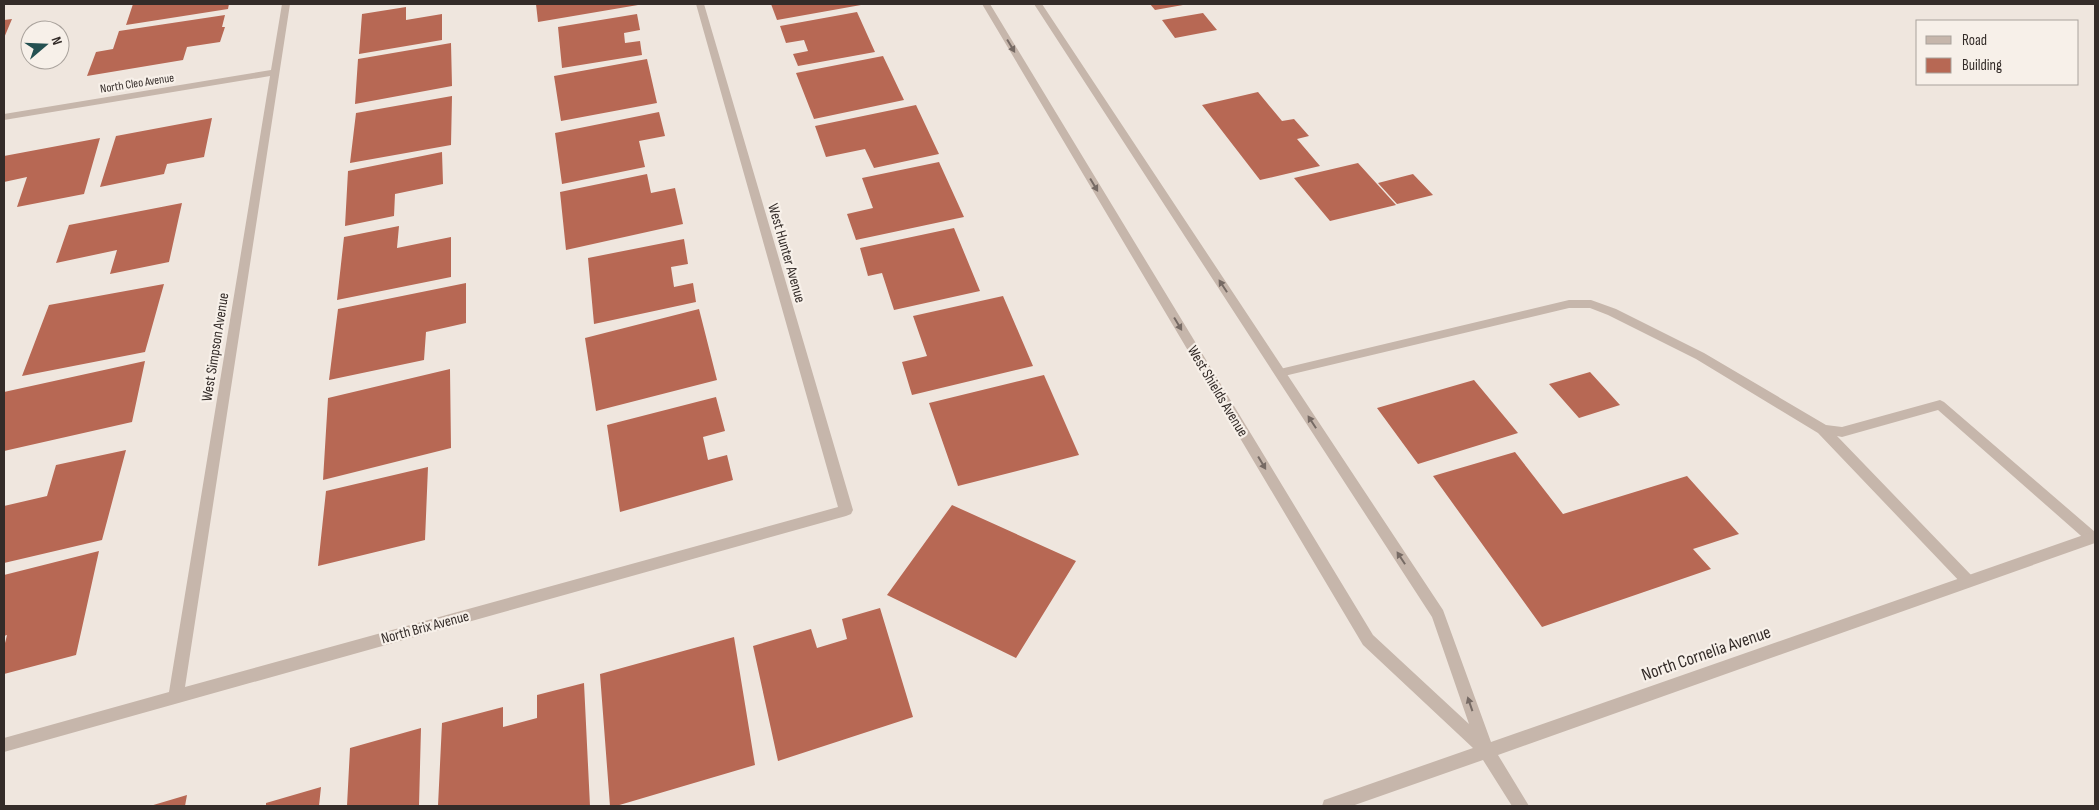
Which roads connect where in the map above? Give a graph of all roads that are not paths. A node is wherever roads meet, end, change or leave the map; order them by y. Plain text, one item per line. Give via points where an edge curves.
1 (286, 4) edge
2 (700, 4) edge
3 (986, 4) edge
4 (1038, 4) edge
5 (275, 72) junction
6 (4, 117) edge
7 (1280, 373) junction
8 (1823, 430) junction
9 (846, 510) joint
10 (2094, 537) edge
11 (1968, 581) junction
12 (176, 696) junction
13 (4, 745) edge
14 (1486, 750) junction
15 (1330, 806) edge
16 (1521, 806) edge

1 - 5 street, West Simpson Avenue
2 - 9 street, West Hunter Avenue
3 -> 14 street, West Shields Avenue via 1368,640
7 -> 4 street, West Shields Avenue
5 - 6 street, North Cleo Avenue
5 - 12 street, West Simpson Avenue
7 - 8 street via 1568,304 1591,304 1700,356
14 -> 7 street, West Shields Avenue via 1438,614
8 - 10 street via 1842,432 1940,405
8 - 11 street
9 - 12 street, North Brix Avenue
10 - 11 street, North Cornelia Avenue
11 - 14 street, North Cornelia Avenue
12 - 13 street, North Brix Avenue
14 - 15 street, North Cornelia Avenue
14 - 16 street, West Shields Avenue

